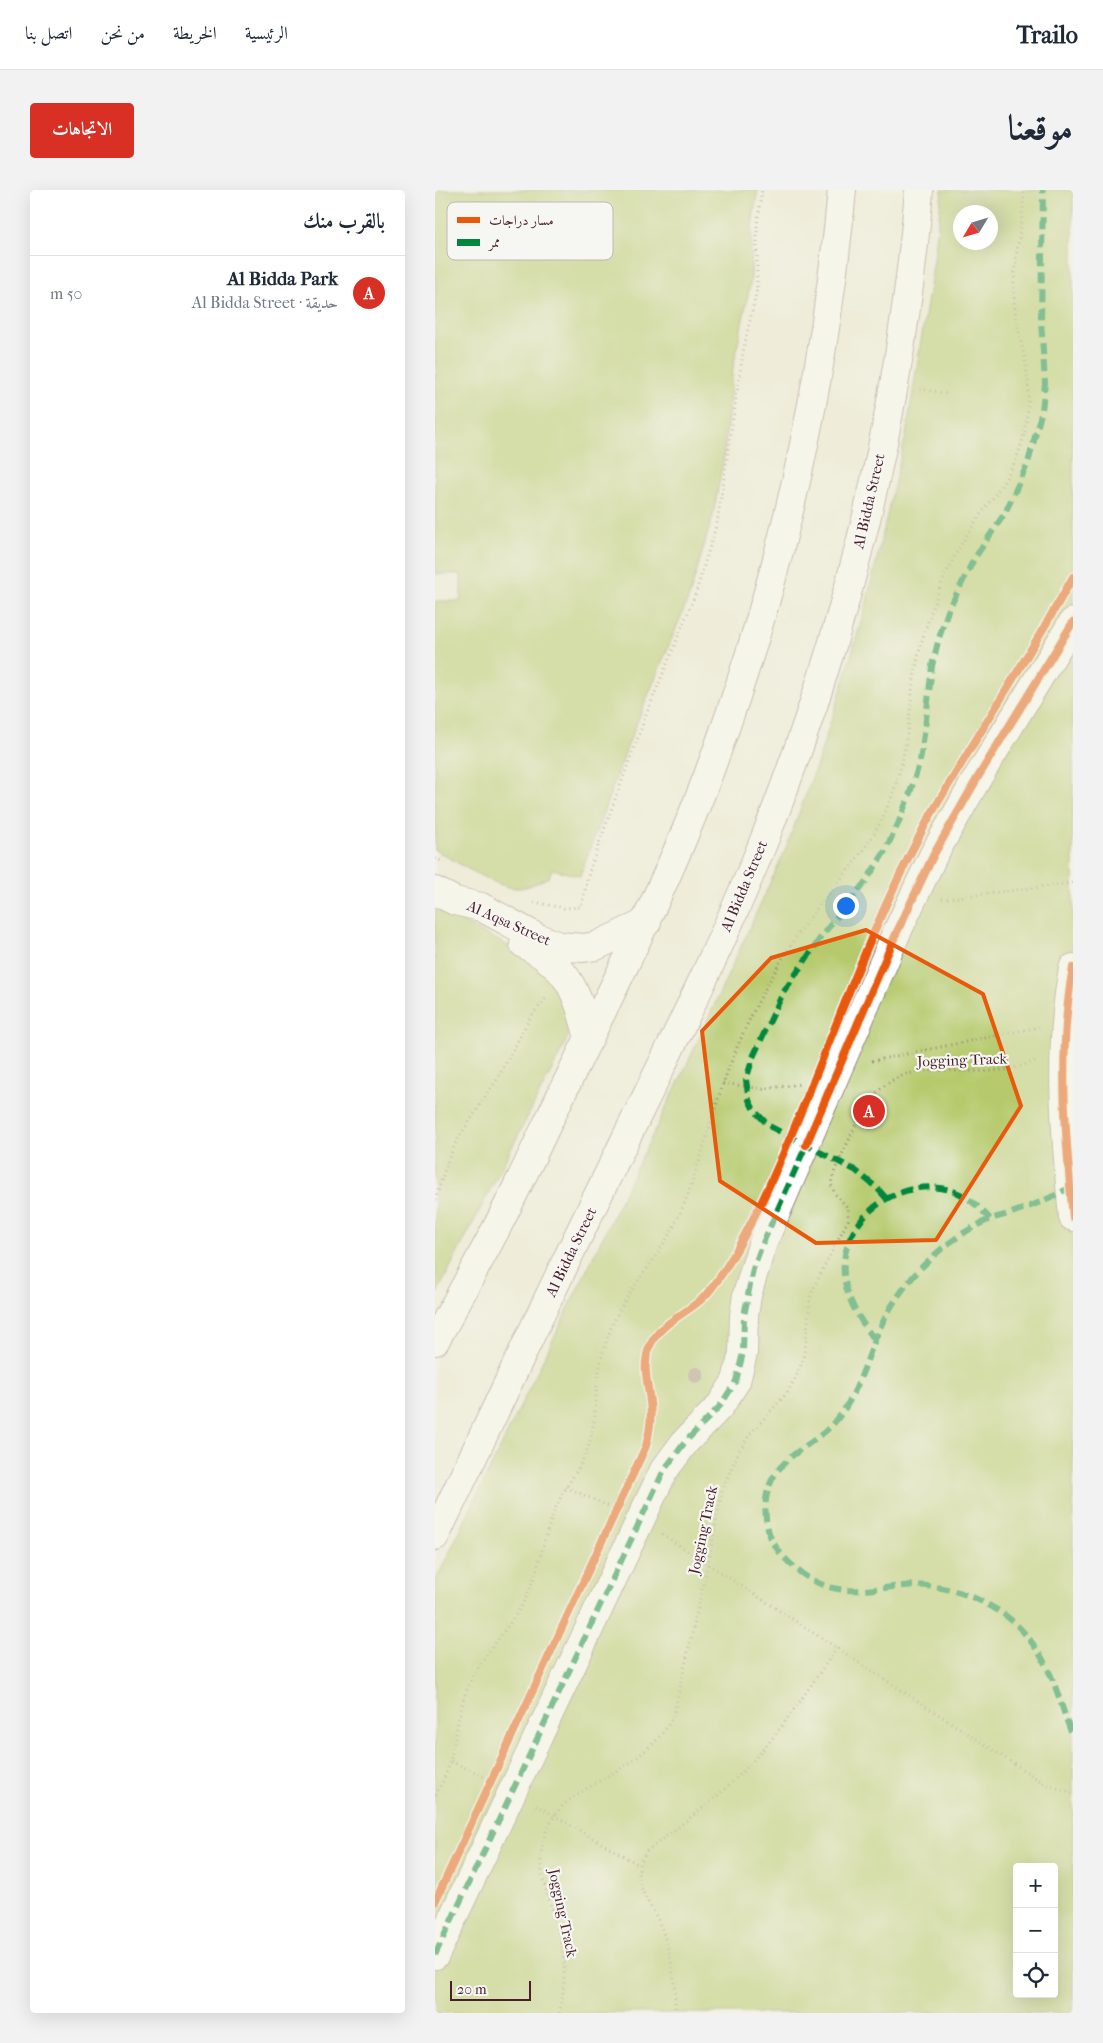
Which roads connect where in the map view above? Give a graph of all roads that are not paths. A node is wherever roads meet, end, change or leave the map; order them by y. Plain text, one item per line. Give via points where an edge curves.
1 (842, 190) edge
2 (919, 190) edge
3 (1073, 622) edge
4 (445, 896) edge
5 (647, 922) junction
6 (1073, 968) edge
7 (589, 1038) junction
8 (1073, 1217) edge
9 (435, 1341) edge
10 (435, 1536) edge
11 (435, 1955) edge

1 - 5 main road via 816,376 770,585 706,781
2 - 10 main road, Al Bidda Street via 895,386 879,463 840,616 791,767 745,886 701,985
3 - 11 main road via 955,816 911,902 753,1269 744,1316 743,1353 736,1381 720,1406 696,1428 623,1513 497,1783
4 - 5 main road, Al Aqsa Street via 481,907 549,943 572,948 596,946
4 - 7 main road, Al Aqsa Street via 475,920 541,953 556,965 575,990
5 - 7 main road
6 - 8 main road via 1065,1050 1066,1143
7 - 9 main road via 497,1226

